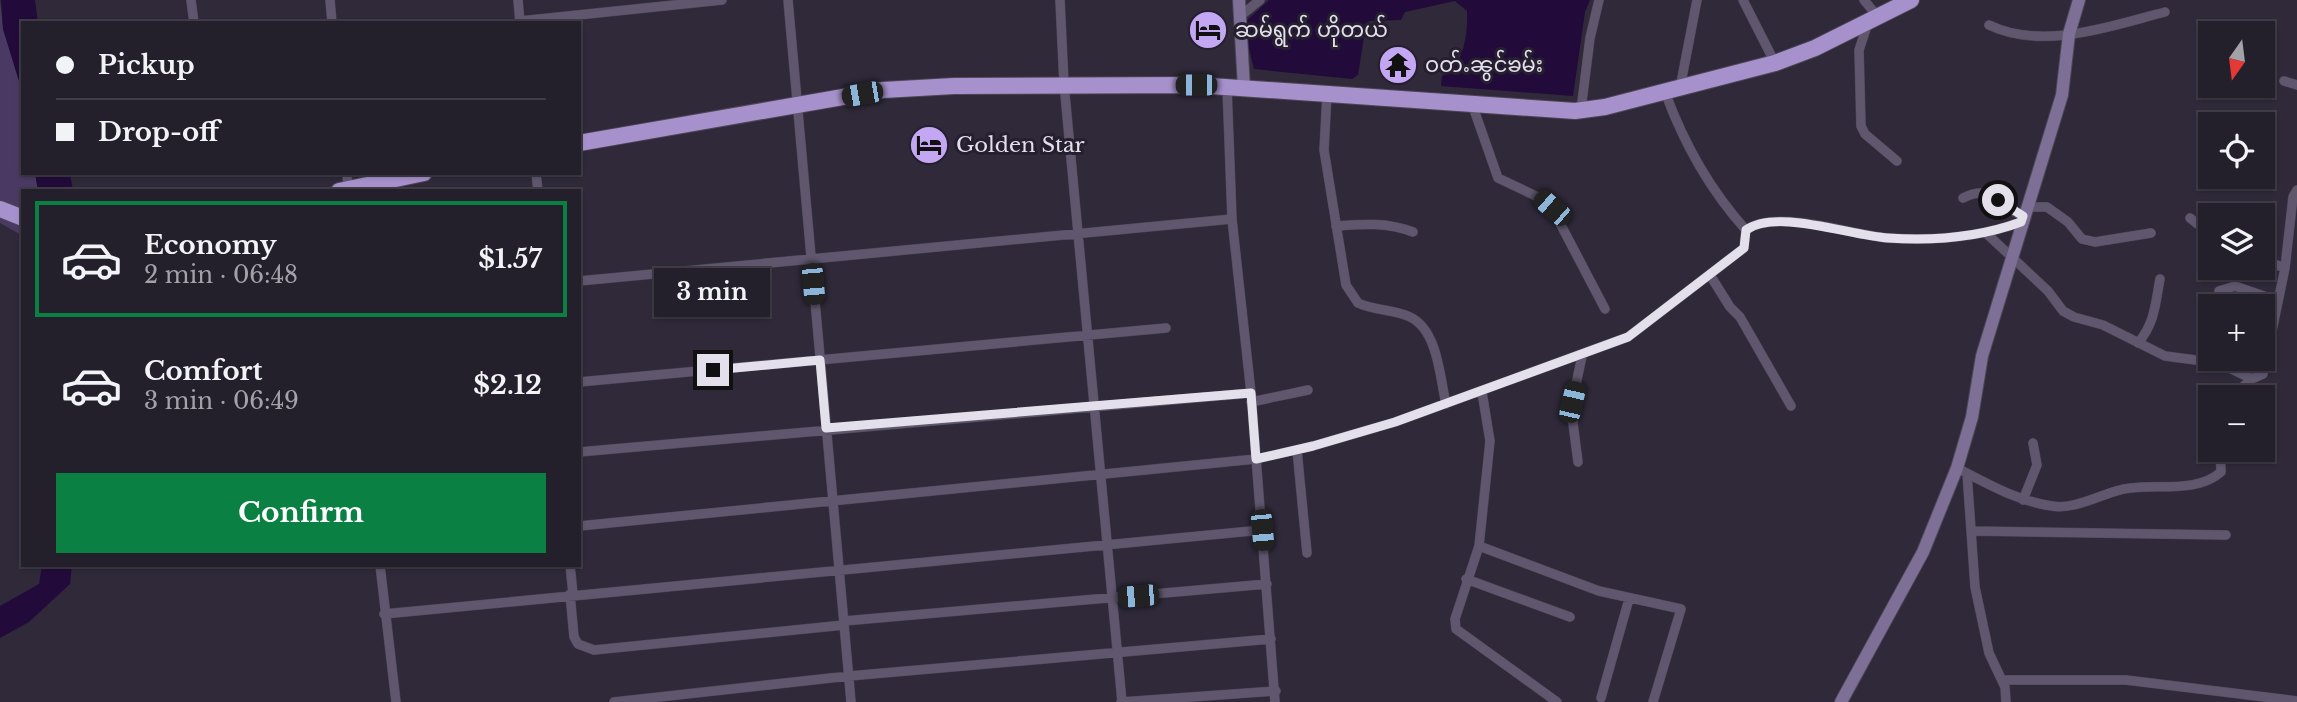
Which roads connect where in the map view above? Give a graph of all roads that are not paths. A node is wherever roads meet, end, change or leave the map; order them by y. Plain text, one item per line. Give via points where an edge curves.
1 (191, 0) edge
2 (330, 0) edge
3 (518, 0) edge
4 (722, 0) edge
5 (788, 0) edge
6 (1060, 0) edge
7 (1239, 0) edge
8 (1260, 0) edge
9 (1599, 0) edge
10 (1697, 0) edge
11 (1743, 0) edge
12 (1864, 0) edge
13 (2079, 0) edge
14 (1903, 2) edge
15 (2165, 12) dead end
16 (1239, 17) junction
17 (1873, 20) junction
18 (194, 21) edge
19 (332, 21) edge
20 (520, 21) edge
21 (529, 21) edge
22 (1989, 25) dead end
23 (2069, 34) junction
24 (1775, 63) junction
25 (2284, 81) dead end
26 (1064, 84) junction
27 (2297, 85) edge
28 (1236, 87) junction
29 (1673, 90) junction
30 (1327, 94) junction
31 (1472, 104) junction
32 (797, 106) junction
33 (1580, 110) junction
34 (581, 143) edge
35 (1897, 161) dead end
36 (412, 175) edge
37 (346, 186) edge
38 (2297, 190) edge
39 (1963, 198) dead end
40 (0, 209) edge
41 (2023, 215) junction
42 (21, 217) edge
43 (2190, 218) dead end
44 (1232, 219) junction
45 (2198, 224) edge
46 (1336, 226) junction
47 (1746, 230) junction
48 (1413, 232) dead end
49 (1078, 233) junction
50 (2151, 233) dead end
51 (1987, 234) junction
52 (811, 258) junction
53 (2011, 259) junction
54 (2275, 264) edge
55 (2285, 268) junction
56 (1710, 275) junction
57 (2160, 279) dead end
58 (581, 281) edge
59 (2218, 291) dead end
60 (2278, 301) junction
61 (1605, 309) dead end
62 (1166, 328) dead end
63 (1087, 333) junction
64 (2138, 343) junction
65 (1582, 356) junction
66 (820, 360) junction
67 (2252, 379) junction
68 (581, 382) edge
69 (2245, 385) edge
70 (1308, 390) dead end
71 (1482, 392) junction
72 (1251, 398) junction
73 (1446, 404) junction
74 (1094, 406) junction
75 (1791, 406) dead end
76 (826, 428) junction
77 (2033, 443) dead end
78 (1297, 450) junction
79 (581, 452) edge
80 (1256, 459) junction
81 (1578, 462) dead end
82 (2221, 462) edge
83 (1962, 471) junction
84 (1101, 475) junction
85 (833, 500) junction
86 (2023, 500) junction
87 (581, 526) edge
88 (1262, 530) junction
89 (1972, 531) junction
90 (2226, 535) dead end
91 (1107, 543) junction
92 (1479, 546) junction
93 (1307, 553) dead end
94 (380, 567) edge
95 (570, 567) edge
96 (839, 568) junction
97 (1466, 579) junction
98 (1267, 584) junction
99 (572, 594) junction
100 (1113, 599) junction
101 (1629, 599) junction
102 (384, 614) junction
103 (1570, 617) dead end
104 (844, 623) junction
105 (1271, 639) junction
106 (1118, 652) junction
107 (849, 676) junction
108 (2003, 680) junction
109 (1276, 691) junction
110 (1601, 698) dead end
111 (2297, 701) edge
112 (396, 702) edge
113 (614, 702) edge
114 (851, 702) edge
115 (1121, 702) edge
116 (1275, 702) edge
117 (1558, 702) edge
118 (1653, 702) edge
119 (1841, 702) edge
120 (2006, 702) edge

1 - 18 street
2 - 19 street
3 - 20 street
4 - 21 street
5 - 32 street
6 - 26 street
7 - 16 street
8 - 16 street
9 - 33 street
10 - 29 street
11 - 24 street
12 - 17 street
13 - 23 street
14 - 17 highway
15 - 23 street
16 - 28 street
17 - 24 highway
17 - 35 street via 1859,50 1861,125 1865,134
22 - 23 street via 2008,35
23 - 41 street via 2062,95
24 - 29 highway
25 - 27 street
26 - 28 highway
26 - 32 highway via 883,90
26 - 49 street
28 - 30 highway
28 - 44 street
29 - 33 highway
29 - 47 street via 1680,134 1717,198
30 - 31 highway
30 - 46 street via 1324,150
31 - 33 highway
31 - 61 street via 1498,178 1552,208
32 - 34 highway
32 - 52 street
36 - 37 highway
38 - 55 street
39 - 41 street via 1989,194
40 - 42 highway
41 - 50 street via 2047,207 2082,239 2095,243
41 - 51 street
41 - 53 street
43 - 45 street
44 - 49 street
44 - 72 street
46 - 48 street via 1370,223
46 - 73 street via 1350,295 1369,308 1404,315 1424,325
47 - 51 street via 1774,221 1889,238
47 - 56 street via 1744,248
49 - 52 street
49 - 63 street
51 - 53 street
52 - 58 street
52 - 66 street
53 - 64 street via 2048,290 2063,311
53 - 83 street via 1982,356
54 - 55 street
55 - 60 street
56 - 65 street via 1628,337
56 - 75 street
57 - 64 street via 2155,317
59 - 60 street via 2235,286
60 - 67 street via 2263,374
62 - 63 street
63 - 66 street
63 - 74 street
64 - 67 street via 2165,356 2219,363
65 - 71 street
65 - 81 street via 1571,408
66 - 68 street
66 - 76 street
67 - 69 street
70 - 72 street
71 - 73 street
71 - 92 street via 1490,441
72 - 74 street
72 - 80 street
73 - 78 street
74 - 76 street
74 - 84 street
76 - 79 street
76 - 85 street
77 - 86 street via 2037,465
78 - 80 street
78 - 93 street
80 - 84 street
80 - 88 street
82 - 86 street via 2221,472 2207,480 2123,489 2057,507
83 - 86 street
83 - 89 street
83 - 119 street
84 - 85 street
84 - 91 street
85 - 87 street
85 - 96 street
88 - 91 street
88 - 98 street
89 - 90 street
89 - 108 street via 1975,587 1989,653
91 - 96 street
91 - 100 street
92 - 97 street
92 - 101 street
94 - 102 street
95 - 99 street
96 - 99 street
96 - 104 street
97 - 103 street
97 - 117 street via 1456,629
98 - 100 street
98 - 105 street
99 - 102 street
99 - 104 street via 574,637 578,644 594,650
100 - 104 street
100 - 106 street
101 - 110 street
101 - 118 street via 1681,609
102 - 112 street
104 - 107 street
105 - 106 street
105 - 109 street
106 - 107 street
106 - 115 street
107 - 113 street
107 - 114 street
108 - 111 street via 2126,680
108 - 120 street
109 - 115 street
109 - 116 street

